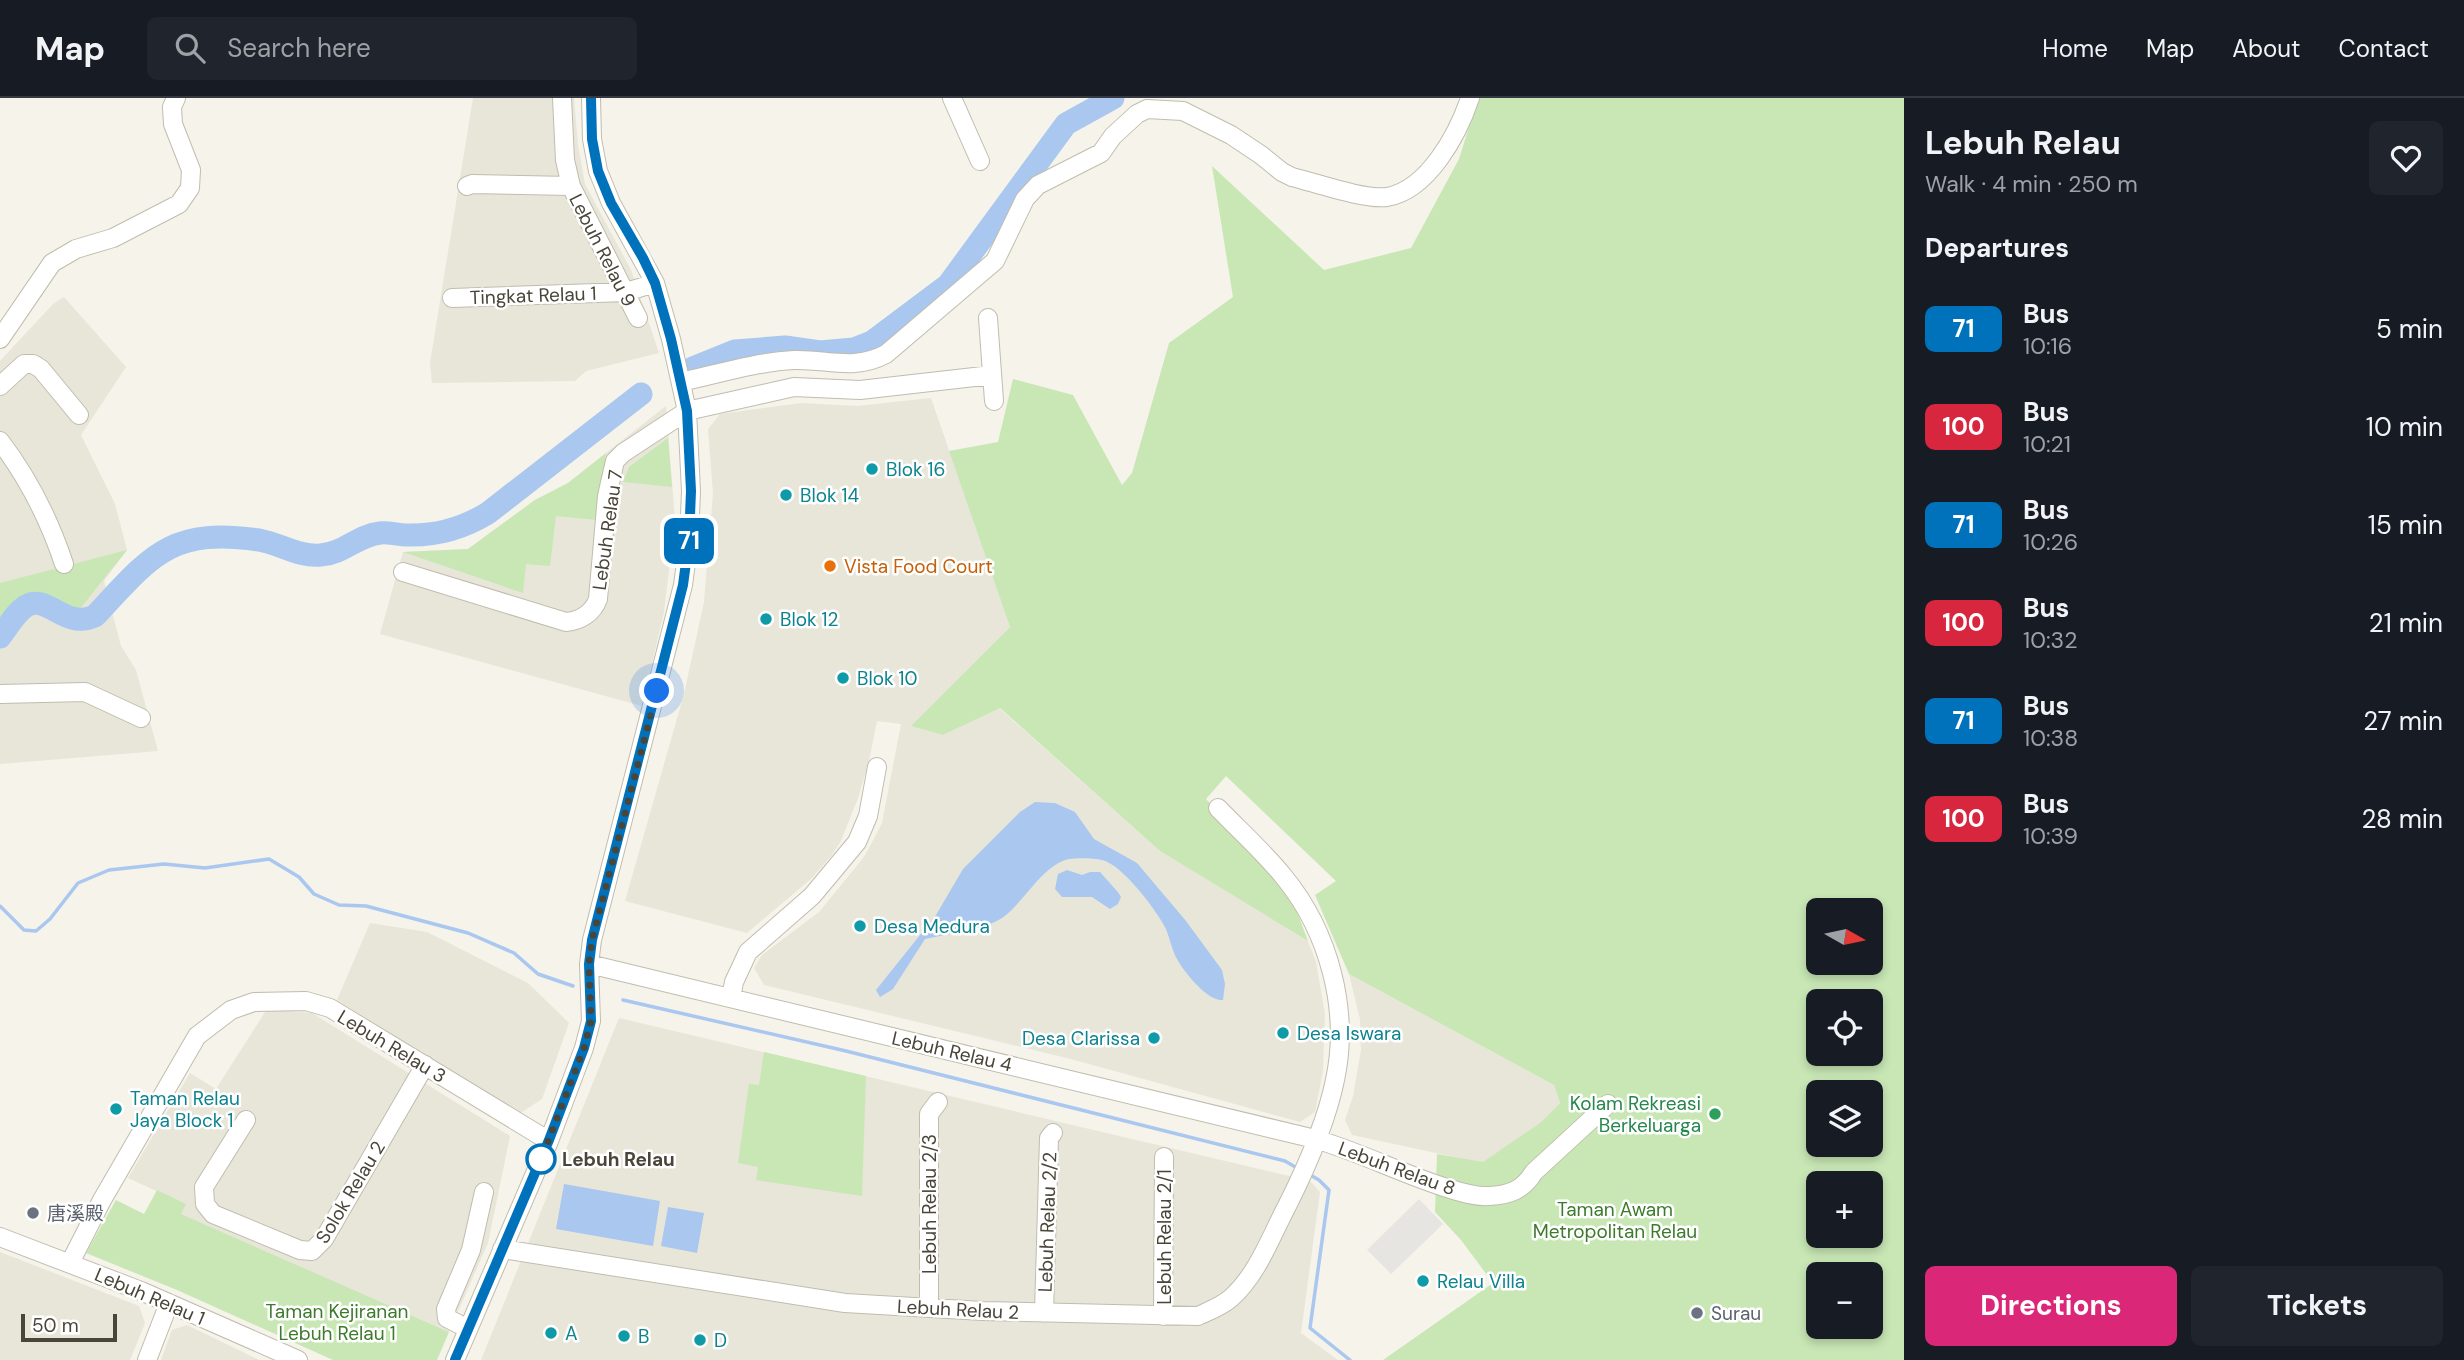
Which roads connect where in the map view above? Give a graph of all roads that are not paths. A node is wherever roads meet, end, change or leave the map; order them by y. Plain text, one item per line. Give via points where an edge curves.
1 (176, 98) edge
2 (562, 98) edge
3 (591, 98) edge
4 (952, 98) edge
5 (1470, 98) edge
6 (979, 161) dead end
7 (467, 186) dead end
8 (571, 186) junction
9 (655, 283) junction
10 (626, 292) junction
11 (452, 298) dead end
12 (638, 318) dead end
13 (988, 318) dead end
14 (0, 339) edge
15 (992, 375) junction
16 (681, 382) junction
17 (0, 386) edge
18 (994, 401) dead end
19 (687, 411) junction
20 (79, 415) dead end
21 (0, 441) edge
22 (64, 564) dead end
23 (403, 572) dead end
24 (0, 694) edge
25 (141, 718) dead end
26 (877, 767) dead end
27 (1217, 808) dead end
28 (589, 964) junction
29 (731, 998) junction
30 (425, 1065) junction
31 (938, 1102) dead end
32 (1608, 1104) dead end
33 (246, 1120) dead end
34 (1053, 1133) dead end
35 (1315, 1139) junction
36 (549, 1140) junction
37 (1164, 1157) dead end
38 (484, 1192) dead end
39 (0, 1237) edge
40 (502, 1249) junction
41 (69, 1263) junction
42 (169, 1303) junction
43 (929, 1308) junction
44 (1044, 1313) junction
45 (1163, 1316) junction
46 (468, 1329) junction
47 (147, 1360) edge
48 (298, 1360) edge
49 (455, 1360) edge

1 - 14 street via 173,124 191,170 190,188 179,204 52,264
2 - 8 street, Lebuh Relau 9
3 - 9 street via 598,171
4 - 6 street
5 - 16 street via 1441,158 1400,193 1385,197 1293,177 1231,135 1183,111 1147,109 1113,136 1101,153 1038,185 1025,199 995,261 886,354 864,363 796,360 764,364
7 - 8 street
8 - 10 street, Lebuh Relau 9
9 - 10 street, Tingkat Relau 1
9 - 16 street
10 - 11 street, Tingkat Relau 1
10 - 12 street, Lebuh Relau 9
13 - 15 street
15 - 18 street
15 - 19 street via 860,390 794,387
16 - 19 street
17 - 20 street via 29,363 41,369
19 - 23 street, Lebuh Relau 7 via 615,461 596,605 577,621 566,622
19 - 28 street via 691,491 683,585 597,916
21 - 22 street via 40,503
24 - 25 street via 85,692
26 - 29 street via 868,816 857,842 812,896 748,952
27 - 35 street, Lebuh Relau 8 via 1283,876 1323,944 1339,1001 1341,1032 1335,1080
28 - 29 street, Lebuh Relau 4
28 - 36 street via 591,1021
29 - 35 street, Lebuh Relau 4
30 - 33 street, Solok Relau 2 via 313,1251 300,1250 213,1214 205,1204 204,1187
30 - 36 street, Lebuh Relau 3
30 - 41 street, Lebuh Relau 3 via 319,1004 267,1000 230,1010 192,1044
31 - 43 street, Lebuh Relau 2/3 via 929,1114
32 - 35 street, Lebuh Relau 8 via 1534,1172 1526,1185 1487,1196 1431,1183
34 - 44 street, Lebuh Relau 2/2 via 1049,1138
35 - 45 street, Lebuh Relau 2 via 1248,1280 1228,1300 1198,1316
36 - 40 street
37 - 45 street, Lebuh Relau 2/1
38 - 46 street via 471,1250 446,1309 447,1318
39 - 41 street, Lebuh Relau 1
40 - 43 street, Lebuh Relau 2 via 845,1303
40 - 46 street
41 - 42 street, Lebuh Relau 1
42 - 47 street
42 - 48 street, Lebuh Relau 1
43 - 44 street, Lebuh Relau 2
44 - 45 street, Lebuh Relau 2
46 - 49 street

